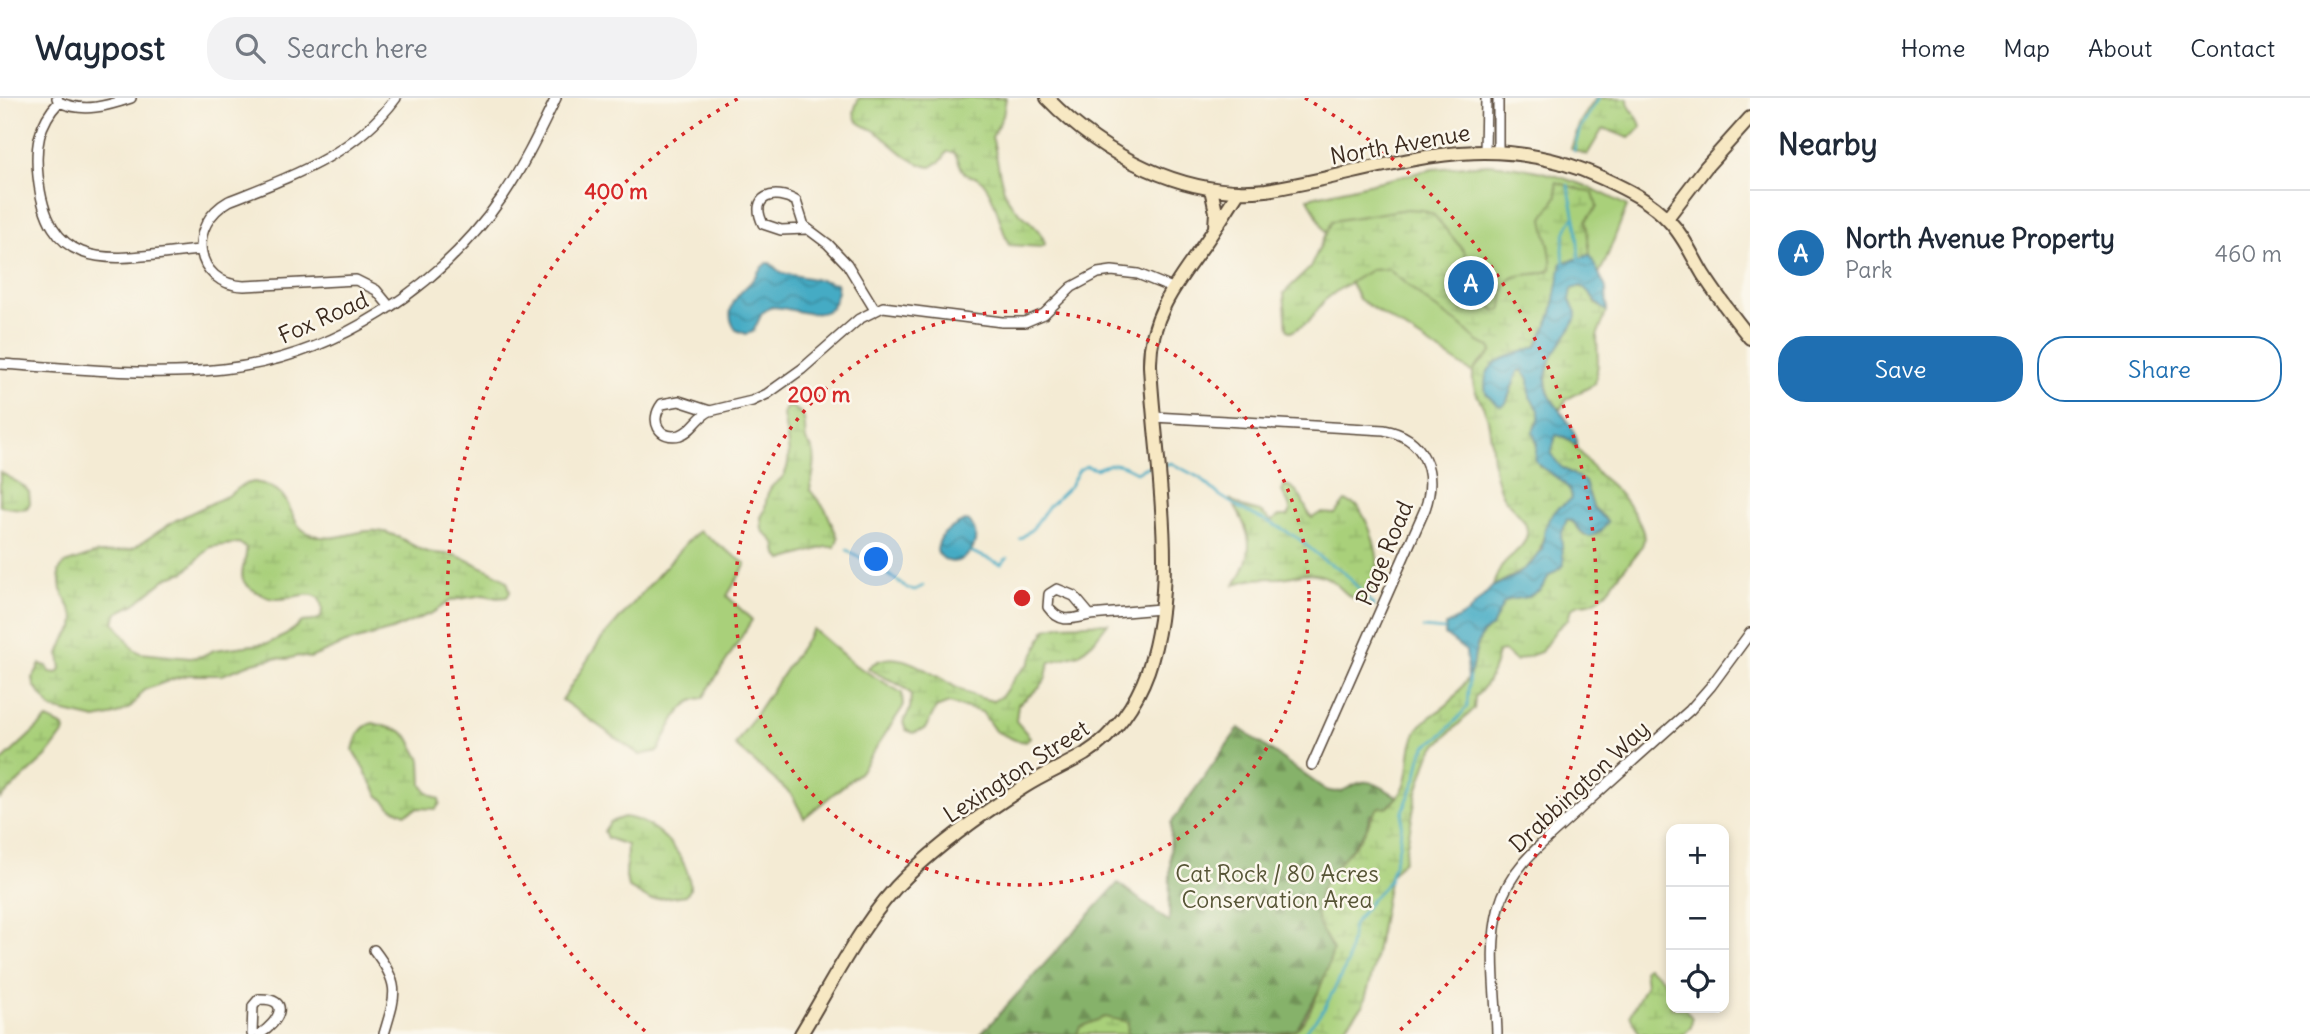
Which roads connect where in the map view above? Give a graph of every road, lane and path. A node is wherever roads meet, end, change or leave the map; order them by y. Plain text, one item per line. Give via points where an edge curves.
1 (131, 98) edge
2 (396, 98) edge
3 (556, 98) edge
4 (1047, 98) edge
5 (1486, 98) edge
6 (1498, 98) edge
7 (58, 100) edge
8 (1750, 118) edge
9 (1492, 151) junction
10 (1212, 189) junction
11 (1239, 191) junction
12 (1667, 218) junction
13 (806, 229) junction
14 (1214, 230) junction
15 (201, 250) junction
16 (1172, 288) junction
17 (390, 307) junction
18 (875, 310) junction
19 (1750, 338) edge
20 (0, 364) edge
21 (710, 411) junction
22 (1154, 417) junction
23 (1160, 609) junction
24 (1090, 615) junction
25 (1750, 633) edge
26 (1312, 765) dead end
27 (374, 950) dead end
28 (252, 1034) edge
29 (260, 1034) edge
30 (384, 1034) edge
31 (801, 1034) edge
32 (1497, 1034) edge

1 - 7 street via 91,108 75,108
2 - 15 street via 342,150 217,209 205,225
3 - 17 street, Fox Road via 492,212 454,256
4 - 10 street, North Avenue via 1083,130 1124,156 1167,176
5 - 9 street
6 - 9 street
7 - 15 street via 41,129 36,157 47,220 58,237 80,253 100,258
8 - 12 street
9 - 11 street, North Avenue via 1444,153 1284,187
9 - 12 street, North Avenue via 1541,157 1581,169 1629,192
10 - 11 street, North Avenue
10 - 14 street via 1217,215
11 - 14 street, Lexington Street
12 - 19 street, North Avenue
13 - 13 street via 796,201 786,195 776,193 759,204 763,224 781,230
13 - 18 street via 847,264
14 - 16 street, Lexington Street
15 - 17 street via 213,273 234,285 356,280 376,290
16 - 18 street via 1138,274 1098,273 1072,287 1044,314 1025,322 892,307
16 - 22 street, Lexington Street via 1151,346
17 - 20 street, Fox Road via 312,347 242,367 159,372
18 - 21 street via 767,394
21 - 21 street via 679,401 662,404 654,419 658,428 677,436
22 - 23 street, Lexington Street via 1164,552
22 - 26 street, Page Road via 1384,430 1409,441 1426,461 1431,480 1425,509
23 - 24 street
23 - 31 street, Lexington Street via 1148,671 1115,729 1086,753 1008,797 906,877 877,910
24 - 24 street via 1065,591 1055,589 1048,596 1048,607 1059,618
25 - 32 street, Drabbington Way via 1690,710 1538,847 1509,882 1493,938
27 - 30 street via 395,984
28 - 29 street via 253,1006 259,999 270,999 280,1011 277,1022

